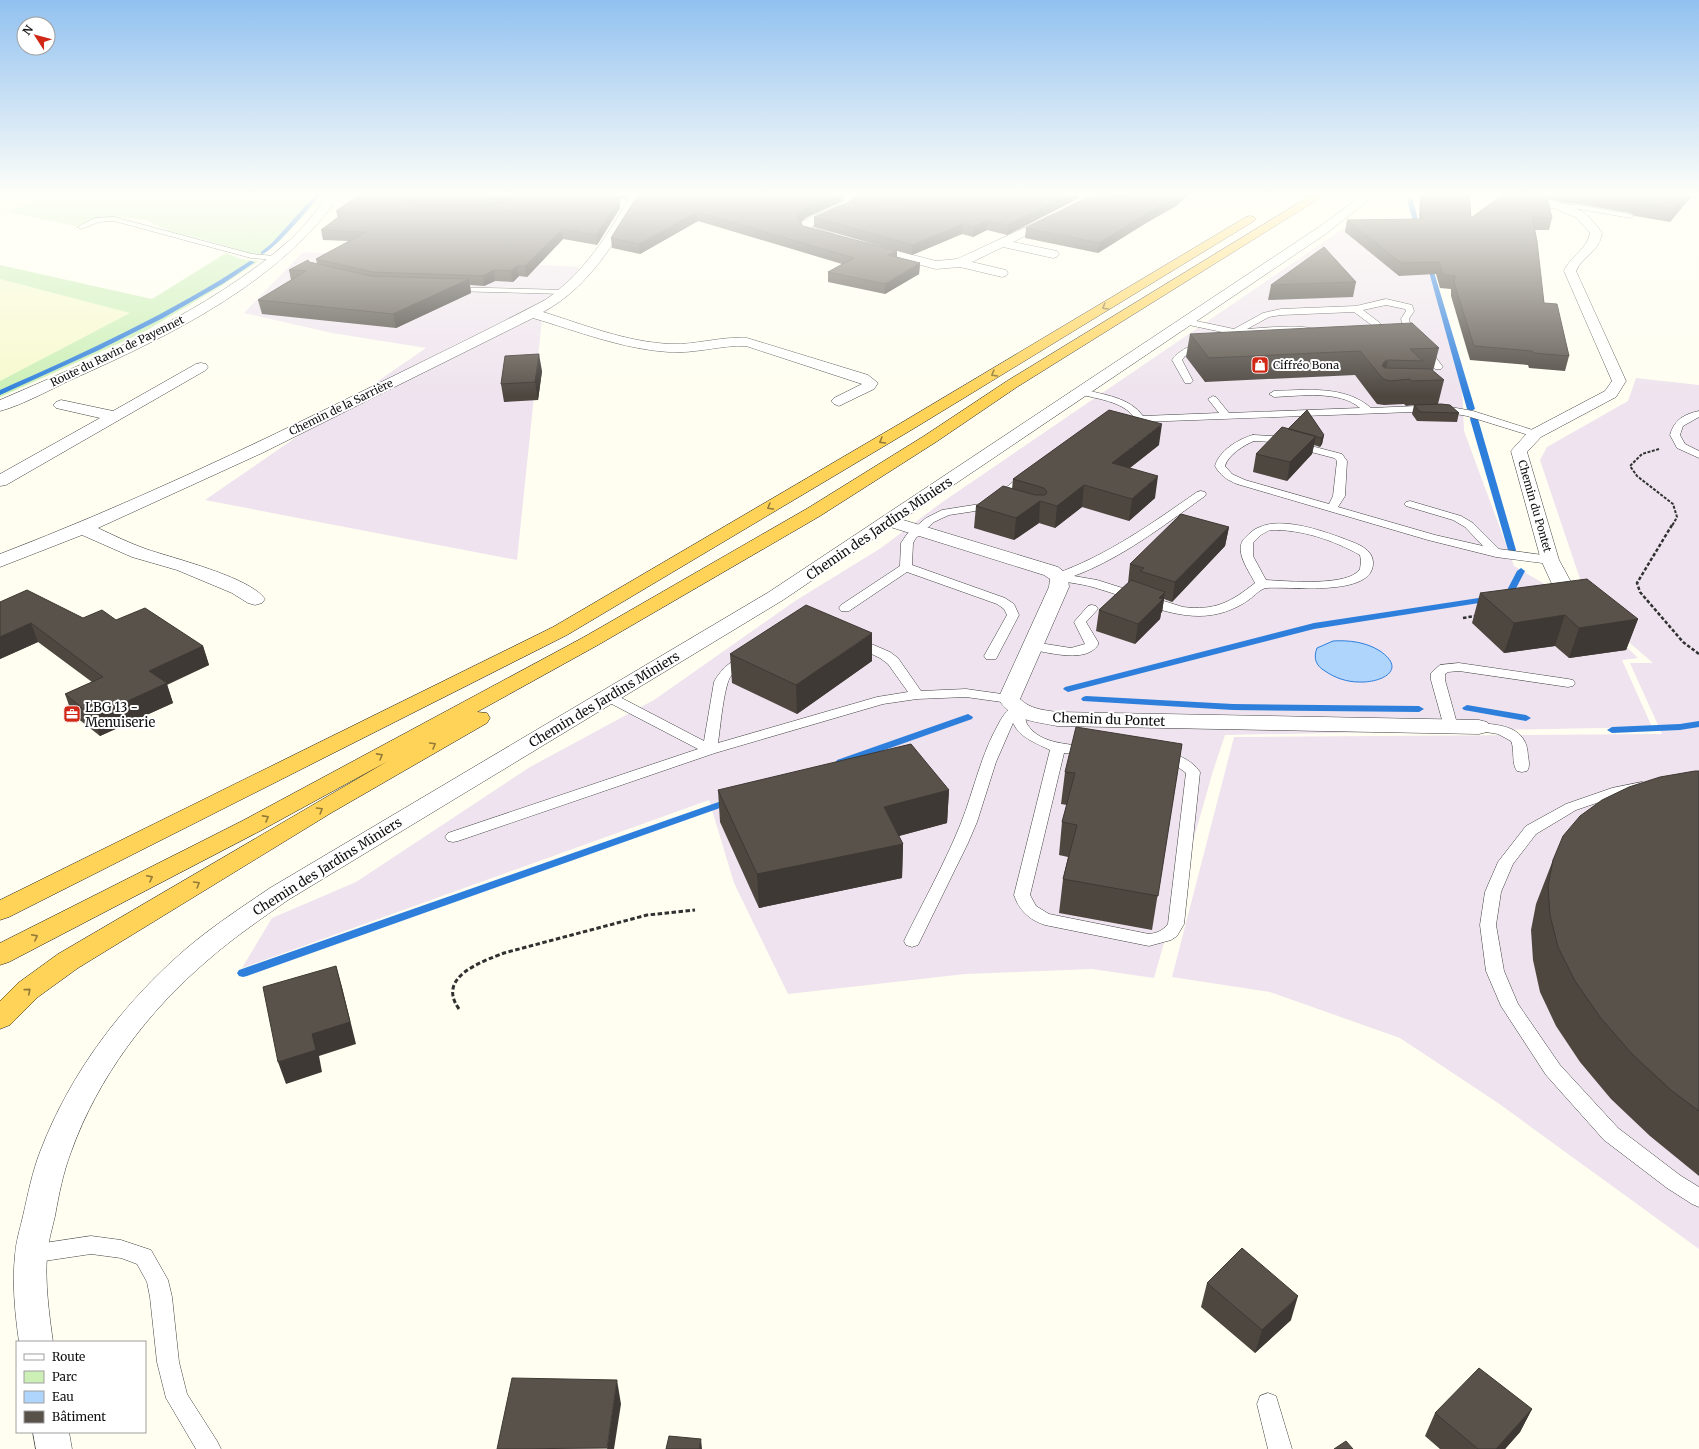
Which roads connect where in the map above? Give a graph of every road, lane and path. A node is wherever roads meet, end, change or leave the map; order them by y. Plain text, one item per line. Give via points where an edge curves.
1 (271, 261) edge
2 (594, 261) edge
3 (916, 261) edge
4 (967, 261) edge
5 (1182, 261) edge
6 (1212, 261) edge
7 (1278, 261) edge
8 (1576, 261) edge
9 (960, 264) junction
10 (1002, 273) dead end
11 (442, 289) edge
12 (566, 292) junction
13 (1356, 309) junction
14 (532, 313) junction
15 (1187, 322) junction
16 (1322, 331) edge
17 (1349, 331) edge
18 (1236, 332) junction
19 (201, 367) dead end
20 (1438, 367) edge
21 (1188, 381) dead end
22 (1012, 384) junction
23 (1082, 392) junction
24 (1274, 394) dead end
25 (1442, 398) edge
26 (1214, 399) dead end
27 (839, 401) dead end
28 (61, 405) dead end
29 (0, 406) edge
30 (1451, 409) junction
31 (1369, 411) junction
32 (1699, 414) edge
33 (116, 416) junction
34 (1226, 416) junction
35 (1140, 419) junction
36 (1110, 425) edge
37 (1535, 434) junction
38 (1681, 446) junction
39 (1699, 455) edge
40 (1038, 467) edge
41 (0, 481) edge
42 (1200, 494) dead end
43 (995, 500) junction
44 (1410, 504) dead end
45 (1009, 505) edge
46 (1332, 508) junction
47 (890, 521) junction
48 (84, 529) junction
49 (917, 529) junction
50 (1496, 553) junction
51 (1550, 560) junction
52 (0, 561) edge
53 (906, 567) junction
54 (1059, 578) junction
55 (1262, 584) junction
56 (1571, 595) edge
57 (255, 599) dead end
58 (845, 608) dead end
59 (1092, 608) dead end
60 (1478, 616) dead end
61 (1463, 618) dead end
62 (844, 636) edge
63 (1033, 646) junction
64 (757, 653) edge
65 (1699, 654) edge
66 (991, 656) dead end
67 (1568, 683) dead end
68 (917, 695) junction
69 (609, 697) junction
70 (1014, 704) junction
71 (1451, 727) junction
72 (1479, 727) joint
73 (1058, 748) junction
74 (710, 750) junction
75 (1105, 752) edge
76 (1144, 756) edge
77 (1522, 768) dead end
78 (1654, 785) edge
79 (215, 804) junction
80 (453, 837) dead end
81 (0, 903) edge
82 (0, 910) edge
83 (695, 910) dead end
84 (912, 941) dead end
85 (0, 955) edge
86 (459, 1009) dead end
87 (0, 1018) edge
88 (1699, 1198) edge
89 (31, 1254) junction
90 (36, 1341) edge
91 (1268, 1404) dead end
92 (51, 1433) edge
93 (54, 1449) edge
94 (209, 1449) edge
95 (1280, 1449) edge

1 - 29 street, Route du Ravin de Payennet via 221,297 178,322
2 - 12 street, Chemin de la Sarrière
3 - 9 street via 936,266
4 - 9 street
5 -> 79 highway via 560,631
6 - 22 highway
7 - 15 street, Chemin des Jardins Miniers
8 - 37 street, Chemin du Pontet via 1570,271 1619,381 1611,394
9 - 10 street
11 - 12 lane
12 - 14 street, Chemin de la Sarrière
13 - 17 lane via 1377,325 1377,328
13 - 18 lane via 1281,312 1266,315
13 - 20 lane via 1386,302 1408,307 1410,311 1405,319 1406,323
14 - 27 street via 644,346 683,348 732,341 747,342 864,378 871,383
14 - 48 street, Chemin de la Sarrière via 164,494
15 - 18 lane
15 - 23 street, Chemin des Jardins Miniers
16 - 18 lane via 1289,328
18 - 21 lane via 1182,354 1177,360
19 - 33 street
85 -> 22 highway via 251,826 591,640 814,512
87 -> 22 highway via 28,990 68,961 323,808 802,532 896,474
23 - 35 lane via 1122,402 1133,409
23 - 47 street, Chemin des Jardins Miniers
24 - 31 lane via 1332,394 1359,401
25 - 30 lane
26 - 34 lane
28 - 33 street
30 - 31 lane
30 - 37 lane
31 - 34 lane
32 - 38 lane via 1678,425 1676,435
33 - 41 street
34 - 35 lane
35 - 36 lane
37 - 51 street, Chemin du Pontet via 1519,451
38 - 39 lane
38 - 65 path via 1650,451 1636,457 1630,466 1637,476 1673,504 1677,517 1637,583 1640,592 1682,642
40 - 43 lane
42 - 54 lane via 1124,548 1083,570
43 - 45 lane
43 - 49 lane via 982,507 946,512
44 - 50 lane via 1457,518 1469,525
46 - 46 lane via 1230,478 1220,466 1222,459 1243,442 1253,438 1273,439 1338,456 1342,461 1339,496
46 - 50 lane
47 - 49 street
47 - 69 street, Chemin des Jardins Miniers via 776,596
48 - 52 street, Chemin de la Sarrière
48 - 57 street via 140,553 184,566 239,589
49 - 53 lane via 907,543
49 - 54 street via 1051,571
50 - 51 lane
51 - 56 street, Chemin du Pontet via 1562,584
53 - 58 lane
53 - 66 lane via 1001,601 1010,607 1013,615
54 - 55 lane via 1092,583 1182,610 1208,613 1241,601
54 - 63 street via 1059,587
55 - 55 lane via 1335,584 1352,581 1363,574 1368,563 1365,553 1354,546 1300,530 1270,527 1259,531 1247,542 1247,556
59 - 63 lane via 1080,622 1092,640 1092,645 1086,650 1077,652
60 - 61 path
62 - 68 lane via 893,661
63 - 70 street
64 - 74 lane via 724,675
67 - 71 lane via 1459,667 1445,668 1438,673 1438,680
68 - 70 lane via 966,693
68 - 74 lane via 882,700
69 - 74 lane
69 - 89 street, Chemin des Jardins Miniers via 279,894 222,934 163,985 111,1049 73,1110 45,1183
70 - 71 street, Chemin du Pontet via 1057,719
70 - 73 lane via 1022,726 1033,737
70 - 84 lane via 989,762 960,844
71 - 72 street, Chemin du Pontet
72 - 77 lane via 1500,729 1517,738
73 - 75 lane
73 - 76 lane via 1022,895 1025,906 1045,919 1149,940 1162,938 1171,933 1176,924 1193,772 1188,765 1180,761
74 - 80 lane
78 - 88 lane via 1617,791 1571,807 1531,830 1506,862 1493,892 1488,925 1495,970 1510,1006 1553,1070 1610,1134
79 - 81 highway
79 - 82 highway
83 - 86 path via 647,915 504,953 481,962 463,974 453,985 452,995
89 - 90 street, Chemin des Jardins Miniers via 32,1320
89 - 94 lane via 91,1245 121,1249 144,1258 157,1280 168,1362 177,1398
91 - 95 lane
92 - 93 street

